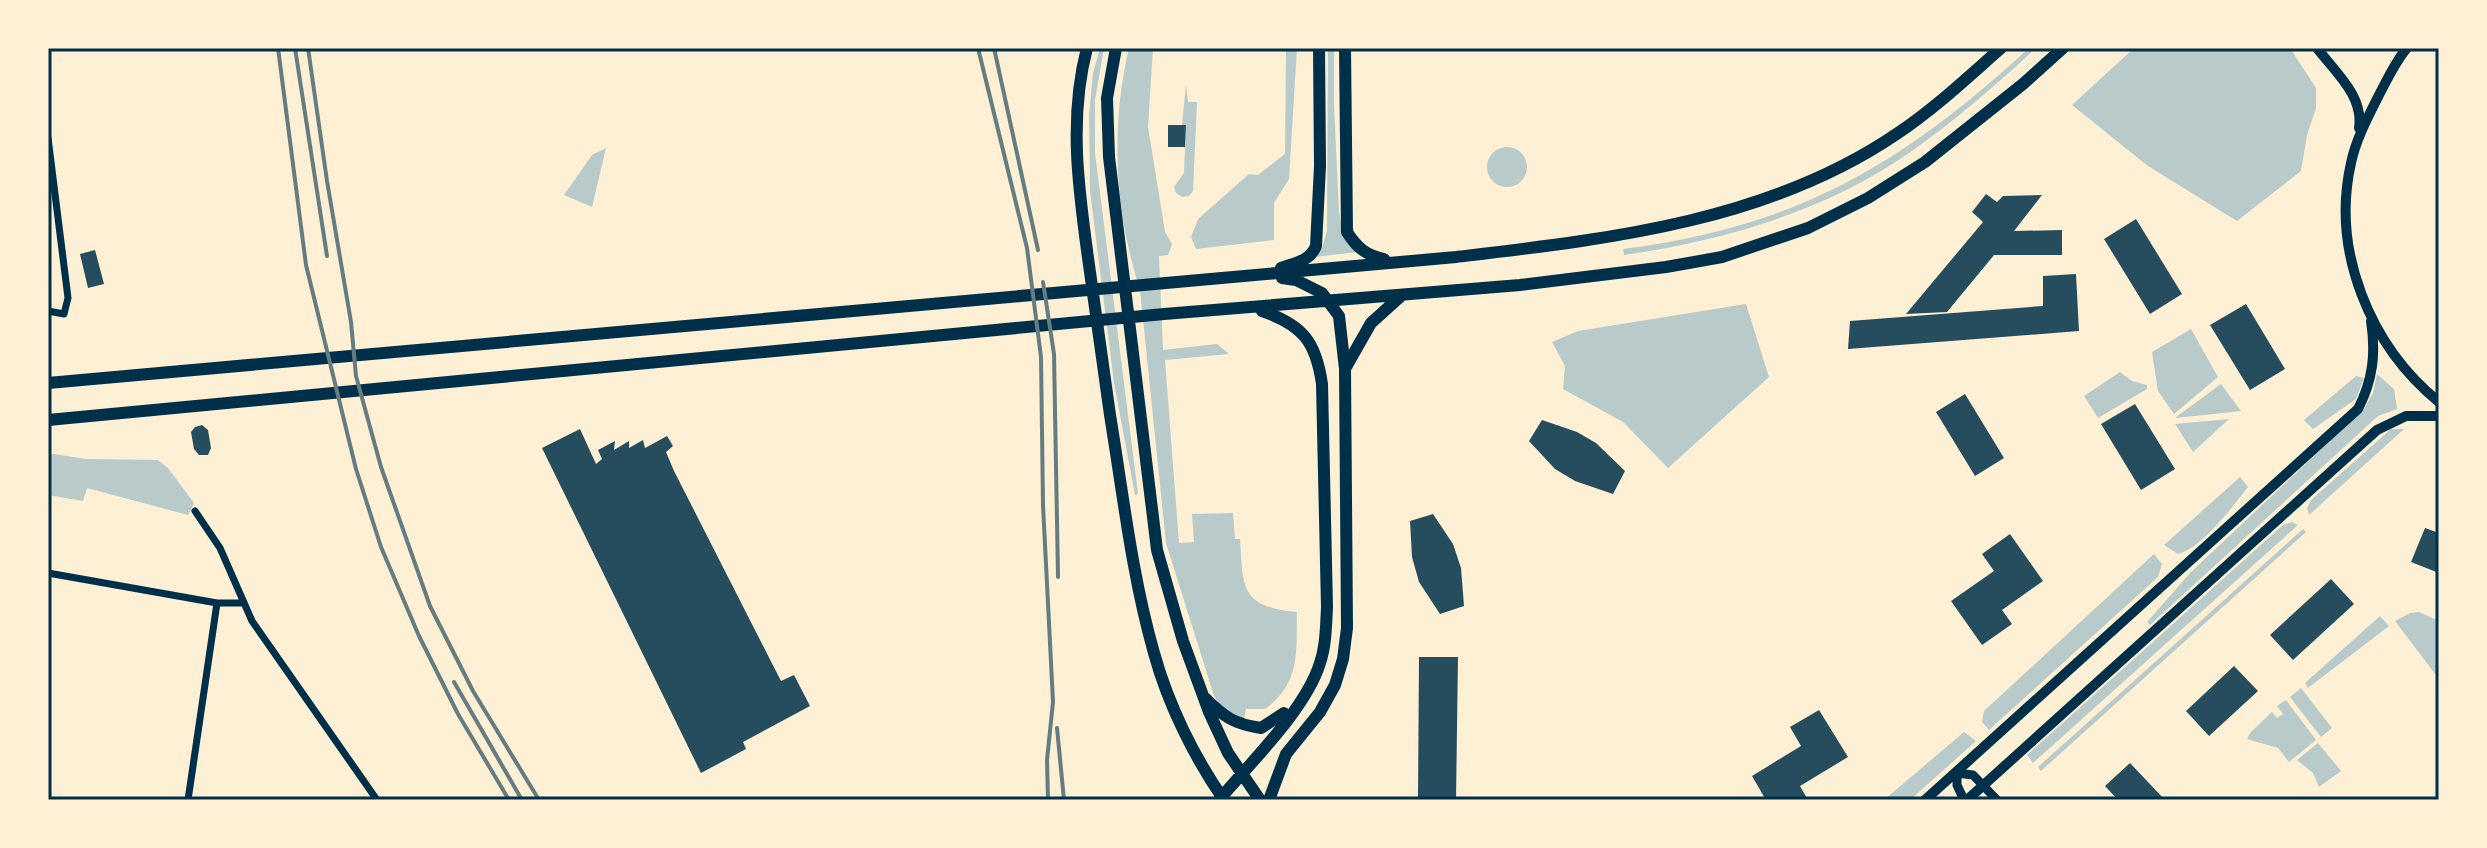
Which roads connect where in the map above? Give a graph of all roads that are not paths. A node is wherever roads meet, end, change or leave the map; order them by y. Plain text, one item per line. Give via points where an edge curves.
1 (1087, 48) edge
2 (1116, 48) edge
3 (1319, 48) edge
4 (1345, 48) edge
5 (2001, 48) edge
6 (2063, 48) edge
7 (2317, 48) edge
8 (2407, 48) edge
9 (48, 138) edge
10 (2357, 142) junction
11 (1399, 261) junction
12 (1263, 275) junction
13 (1402, 295) junction
14 (1330, 301) junction
15 (1255, 308) junction
16 (48, 311) edge
17 (2371, 321) junction
18 (1345, 369) junction
19 (48, 383) edge
20 (2439, 402) edge
21 (2439, 416) edge
22 (48, 420) edge
23 (195, 511) dead end
24 (48, 573) edge
25 (217, 603) junction
26 (242, 603) junction
27 (1310, 688) junction
28 (1203, 697) junction
29 (1241, 773) junction
30 (1957, 773) junction
31 (1983, 785) junction
32 (1222, 799) edge
33 (188, 800) edge
34 (377, 800) edge
35 (1260, 800) edge
36 (1269, 800) edge
37 (1925, 800) edge
38 (1966, 800) edge
39 (1997, 800) edge

1 - 32 main road via 1075,146 1134,563 1166,690
2 - 28 main road via 1107,98 1109,157 1149,494 1157,550
3 - 12 main road via 1316,246 1305,259
4 - 11 main road via 1347,232 1373,257
5 - 11 main road via 1898,133 1843,166 1779,194 1717,215 1636,232
6 - 13 main road via 1925,162 1808,228 1722,257 1666,267
7 - 10 main road via 2353,96 2360,117
8 - 10 main road
9 - 16 street via 68,298 64,314
10 - 17 main road via 2346,206 2353,264
11 - 12 main road
12 - 14 main road via 1304,283
12 - 19 main road
13 - 14 main road
13 - 18 main road via 1371,323
14 - 15 main road
14 - 18 main road via 1339,316
15 - 22 main road
15 - 27 main road via 1297,327 1318,356 1327,607 1323,654
17 - 20 main road
17 - 30 main road via 2373,370 2358,409
18 - 36 main road via 1343,659 1328,699 1286,754
21 - 31 main road via 2406,416 2377,430
23 - 26 street via 220,548
24 - 25 street
25 - 26 street
25 - 33 street
26 - 34 street
27 - 28 main road via 1261,728 1233,721
27 - 29 main road
28 - 29 main road
29 - 32 main road
29 - 35 main road
30 - 31 street via 1973,775
30 - 37 main road
30 - 38 street
31 - 38 main road
31 - 39 street

